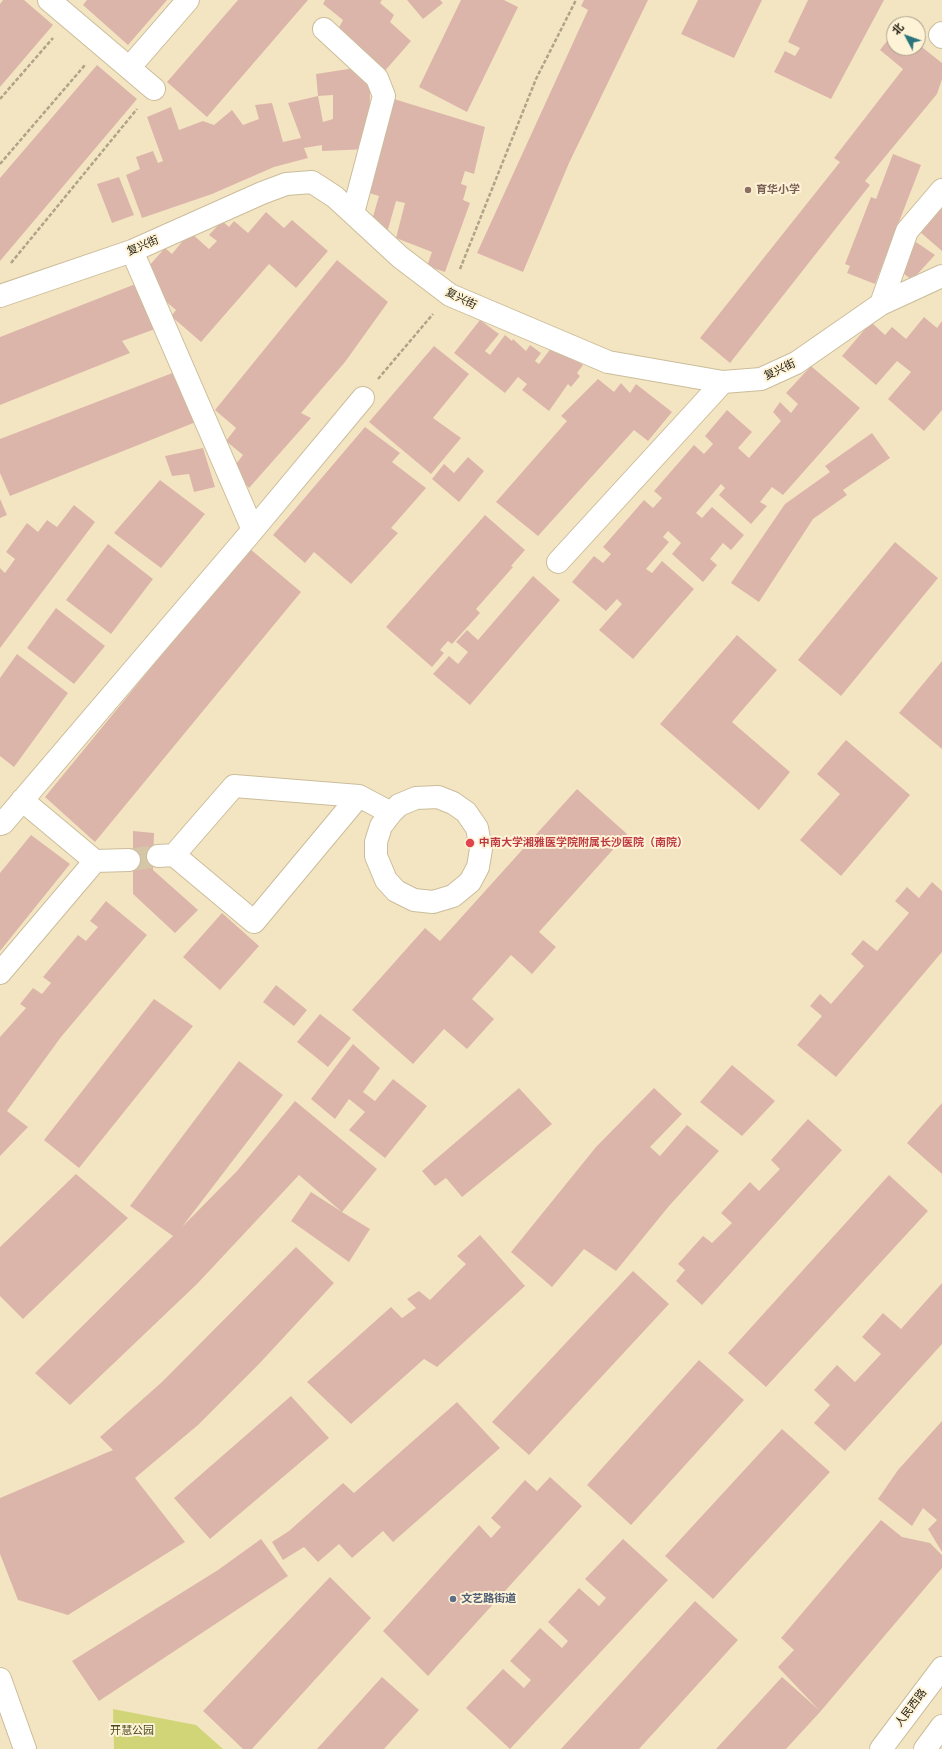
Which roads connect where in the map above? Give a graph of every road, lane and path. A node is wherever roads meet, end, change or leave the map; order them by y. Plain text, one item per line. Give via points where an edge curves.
1 (49, 0) edge
2 (188, 0) edge
3 (576, 0) edge
4 (71, 18) junction
5 (324, 29) dead end
6 (942, 33) edge
7 (942, 37) edge
8 (102, 45) junction
9 (129, 68) junction
10 (154, 89) joint
11 (0, 99) edge
12 (0, 164) edge
13 (942, 190) edge
14 (353, 213) junction
15 (132, 251) junction
16 (10, 265) dead end
17 (942, 276) edge
18 (450, 295) junction
19 (0, 296) edge
20 (881, 304) junction
21 (723, 382) junction
22 (362, 398) joint
23 (253, 530) junction
24 (558, 562) dead end
25 (359, 796) junction
26 (22, 800) junction
27 (390, 813) junction
28 (0, 824) edge
29 (129, 860) tunnel mouth
30 (95, 861) junction
31 (0, 973) edge
32 (942, 1668) edge
33 (0, 1679) edge
34 (942, 1726) edge
35 (25, 1749) edge
36 (881, 1749) edge
37 (924, 1749) edge

1 - 4 street
2 - 9 street
3 - 18 path via 536,80
4 - 8 street
4 - 11 path
5 - 14 street via 377,78 384,96
6 - 7 street
8 - 9 street
8 - 12 path
9 - 10 street
10 - 16 path
13 - 20 street via 907,230
14 - 15 street, 复兴街 via 312,182 286,184 262,192
14 - 18 street, 复兴街 via 400,257
15 - 19 street, 复兴街
15 - 23 street
17 - 20 street, 复兴街
18 - 21 street, 复兴街 via 608,362
18 - 22 path
20 - 21 street, 复兴街 via 796,363 761,379
21 - 24 street
22 - 23 street
23 - 26 street
25 - 25 street via 234,786 166,856 254,922
25 - 27 street
26 - 28 street
26 - 30 street
27 - 27 street via 381,826 376,842 376,856 386,880 396,891 414,900 433,902 452,896 470,882 478,867 481,849 477,828 466,812 453,803 438,798 416,798 399,805
29 - 30 street
30 - 31 street
32 - 36 street, 人民西路
33 - 35 street
34 - 37 street

